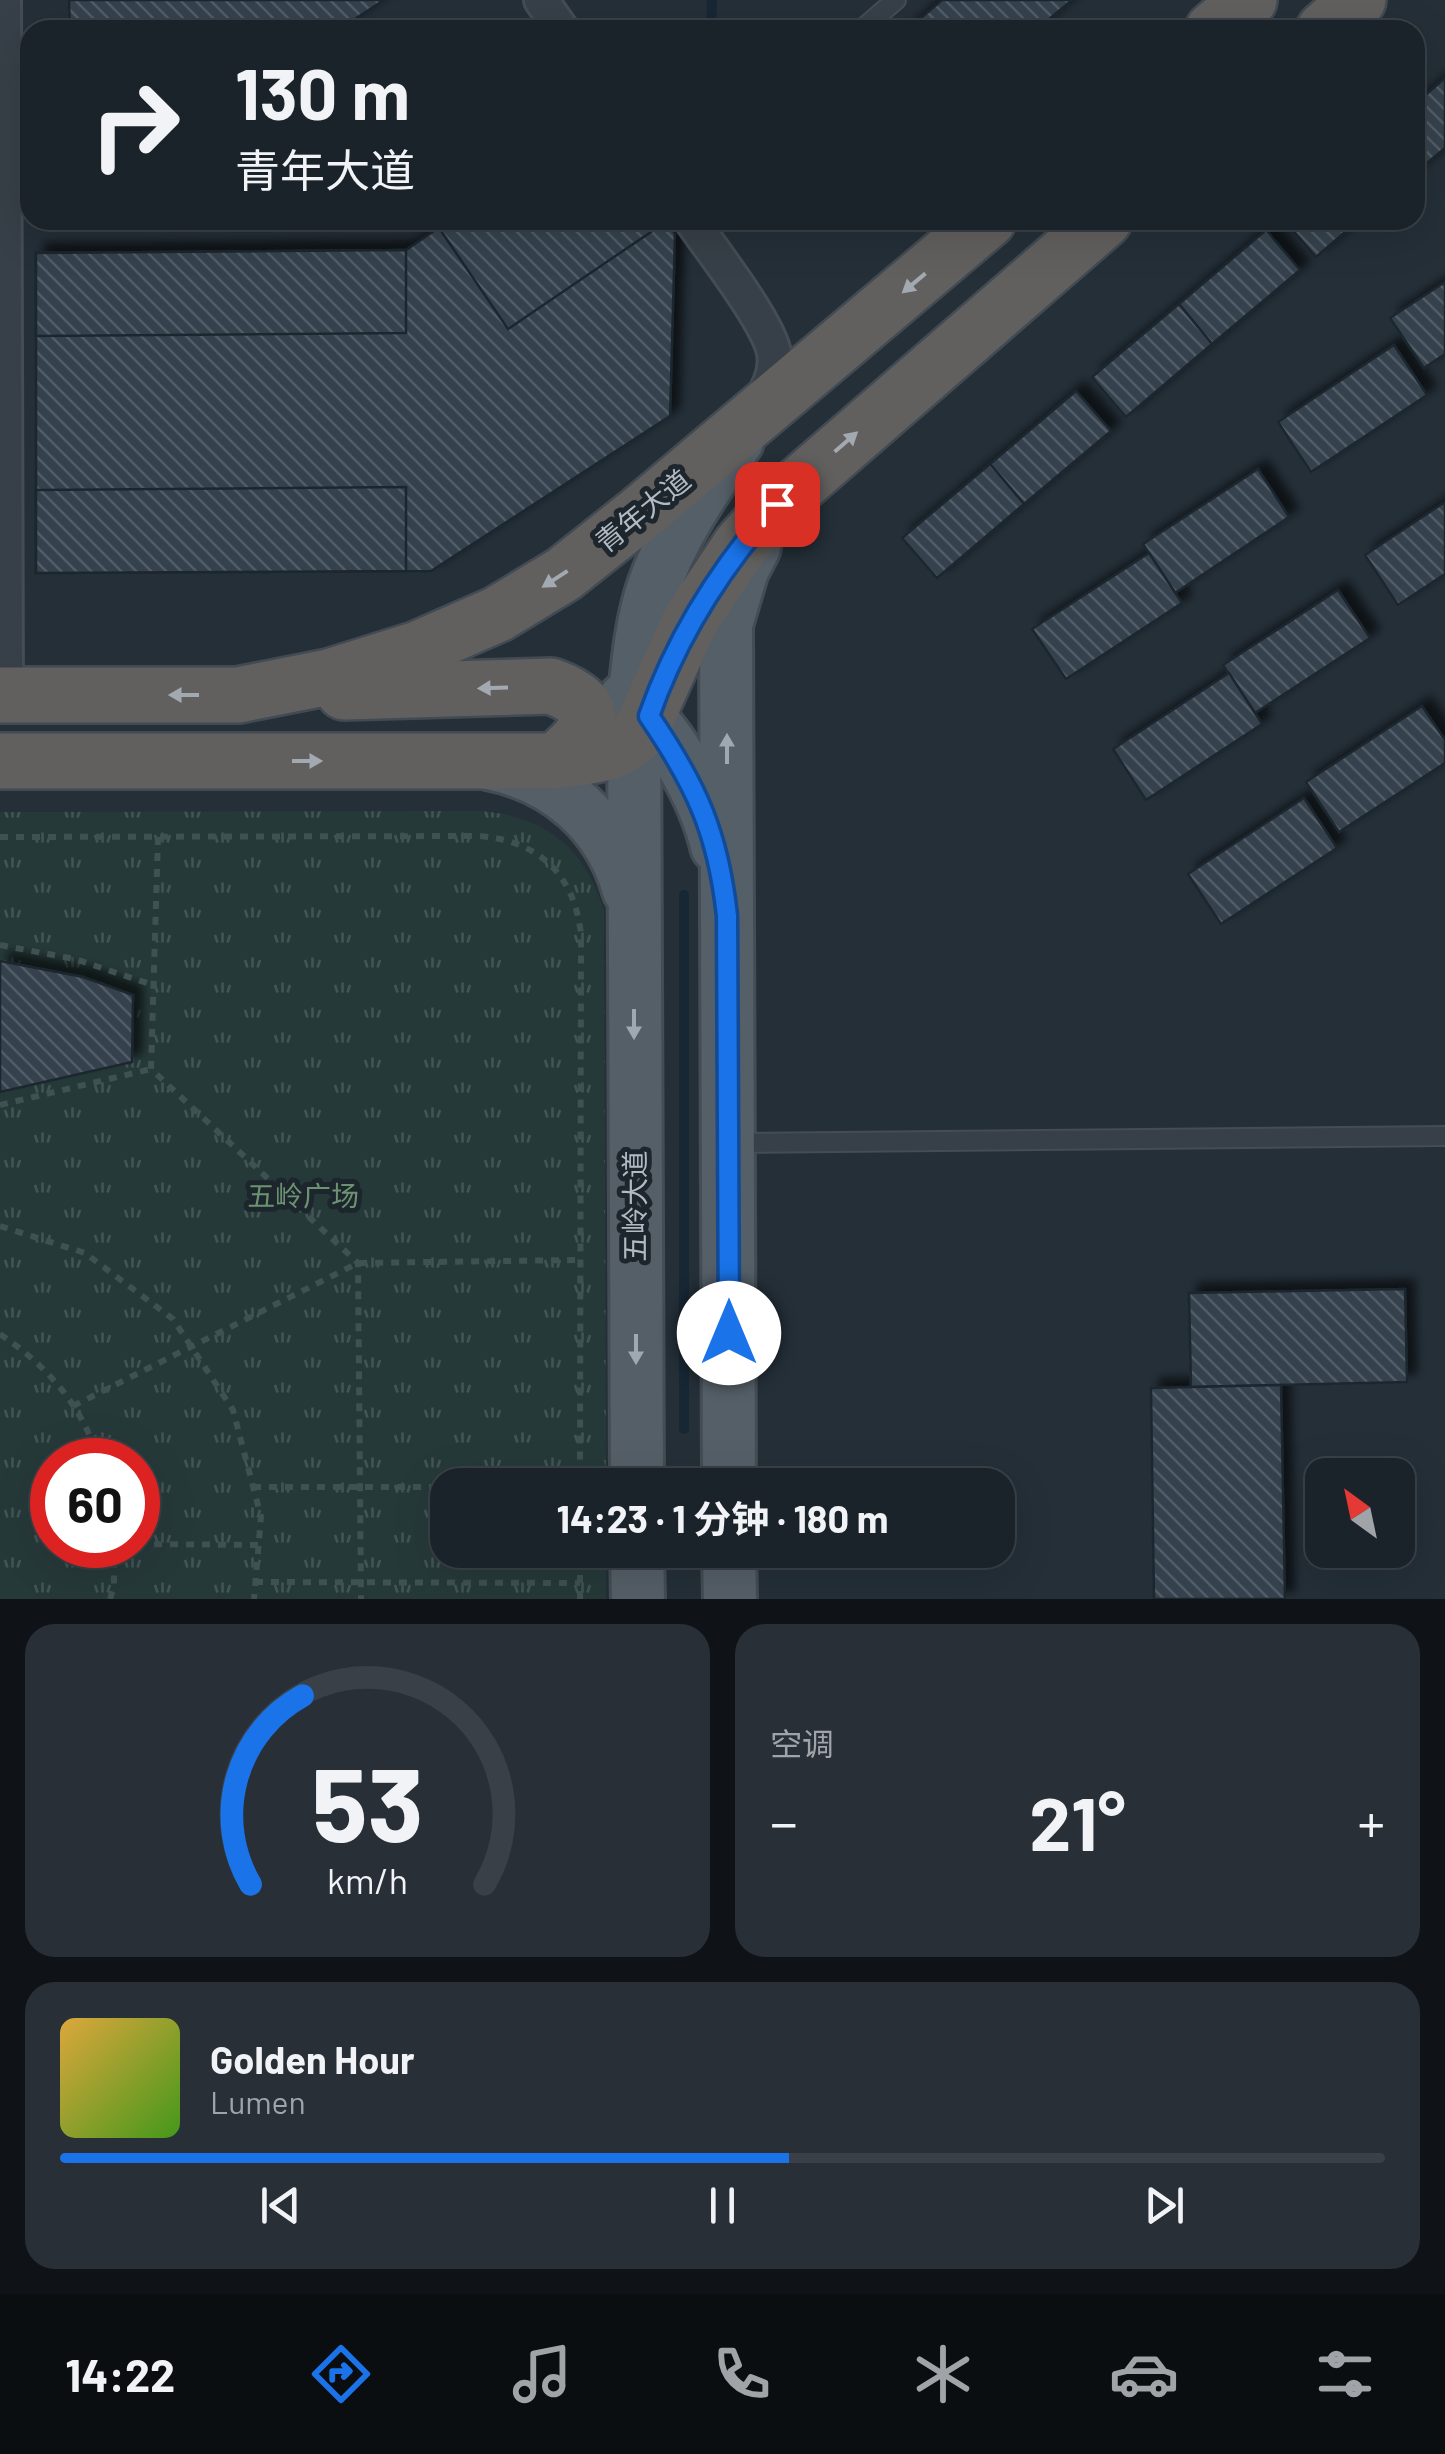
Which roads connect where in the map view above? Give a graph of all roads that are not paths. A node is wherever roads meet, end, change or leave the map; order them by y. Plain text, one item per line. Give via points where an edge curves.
1 (4, 0) edge
2 (896, 0) edge
3 (1248, 0) edge
4 (1358, 0) edge
5 (872, 20) edge
6 (1225, 20) edge
7 (1335, 20) edge
8 (12, 208) edge
9 (698, 230) edge
10 (1092, 230) edge
11 (963, 234) edge
12 (768, 334) junction
13 (848, 338) junction
14 (732, 437) junction
15 (806, 478) junction
16 (551, 686) junction
17 (3, 695) edge
18 (238, 695) junction
19 (639, 720) junction
20 (0, 761) edge
21 (454, 761) junction
22 (555, 761) junction
23 (727, 916) junction
24 (634, 926) junction
25 (1445, 1136) edge
26 (728, 1144) junction
27 (637, 1468) edge
28 (729, 1468) edge
29 (637, 1568) edge
30 (730, 1568) edge
31 (638, 1599) edge
32 (730, 1599) edge

1 - 8 street
2 - 5 lane
3 - 6 highway
4 - 7 highway
8 - 17 street
9 - 12 street
15 -> 10 highway
11 -> 13 highway, 青年大道
12 - 13 street via 798,351
12 - 14 street via 772,380
13 - 14 highway, 青年大道
14 -> 18 highway, 青年大道 via 564,574 498,614 329,677
14 - 19 main road, 五岭大道 via 652,590 640,644
15 - 19 highway via 740,546
23 -> 15 main road via 726,624 756,542
16 -> 18 highway, 青年大道
16 - 19 main road via 610,690
16 - 22 highway via 575,695 588,712 588,728
18 -> 17 highway, 青年大道
19 - 22 highway via 602,754
19 - 23 main road via 682,765 708,822
19 - 24 main road, 五岭大道
20 -> 21 highway
21 - 22 highway
21 - 24 main road, 五岭大道 via 535,776 581,807 613,849
23 - 26 main road
24 -> 27 main road, 五岭大道
25 - 26 lane
26 - 28 main road
29 - 31 main road
30 - 32 main road

